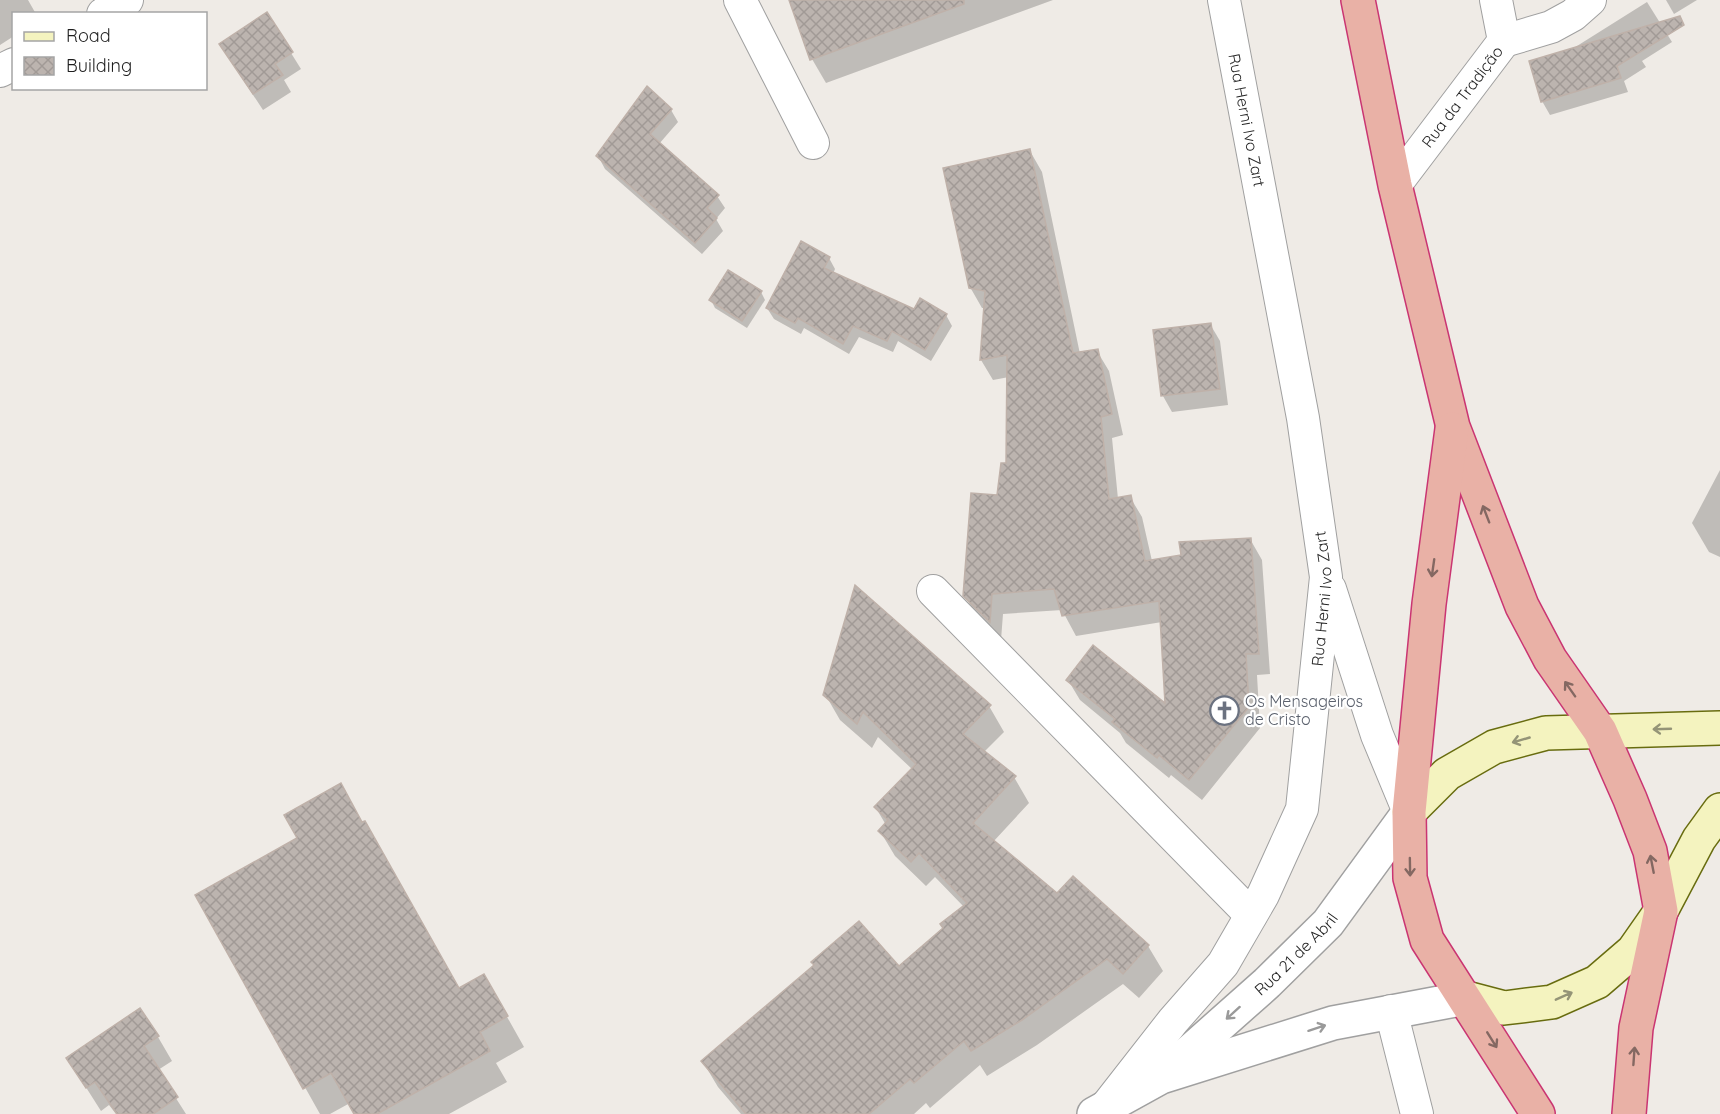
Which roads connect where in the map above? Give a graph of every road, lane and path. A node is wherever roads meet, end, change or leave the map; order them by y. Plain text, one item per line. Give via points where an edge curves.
1 (127, 0) edge
2 (740, 0) edge
3 (1224, 0) edge
4 (1358, 0) edge
5 (1496, 0) edge
6 (1590, 0) edge
7 (106, 12) edge
8 (1504, 41) junction
9 (813, 143) dead end
10 (1395, 184) junction
11 (1453, 427) junction
12 (1326, 577) junction
13 (933, 591) dead end
14 (1720, 728) edge
15 (1600, 731) junction
16 (1720, 810) edge
17 (1409, 812) junction
18 (1661, 911) junction
19 (1251, 915) junction
20 (1466, 998) junction
21 (1390, 1011) junction
22 (1161, 1077) junction
23 (1099, 1111) edge
24 (1417, 1114) edge
25 (1538, 1114) edge
26 (1629, 1114) edge

1 - 7 street
2 - 9 street
3 - 12 street, Rua Herni Ivo Zart via 1303,418
4 - 10 highway
5 - 8 street, Rua da Tradição
6 - 8 street via 1551,27
8 - 10 street, Rua da Tradição
10 - 11 highway
15 -> 11 highway via 1550,660 1522,606
11 -> 17 highway via 1429,604
12 - 17 street via 1377,735
12 - 19 street, Rua Herni Ivo Zart via 1302,809
13 - 19 street
14 -> 15 main road
15 -> 17 main road via 1546,733 1494,747 1447,774
18 -> 15 highway via 1650,851
16 - 18 main road via 1699,839
17 -> 20 highway via 1410,878 1427,940
17 -> 22 street, Rua 21 de Abril via 1328,923
20 -> 18 main road via 1504,1008 1552,1002 1597,982 1634,951
26 -> 18 highway via 1636,1028
19 - 23 street, Rua Herni Ivo Zart via 1223,964
20 - 21 street, Rua 21 de Abril
20 -> 25 highway
22 -> 21 street, Rua 21 de Abril via 1333,1023
21 - 24 street
22 - 23 street, Rua 21 de Abril

